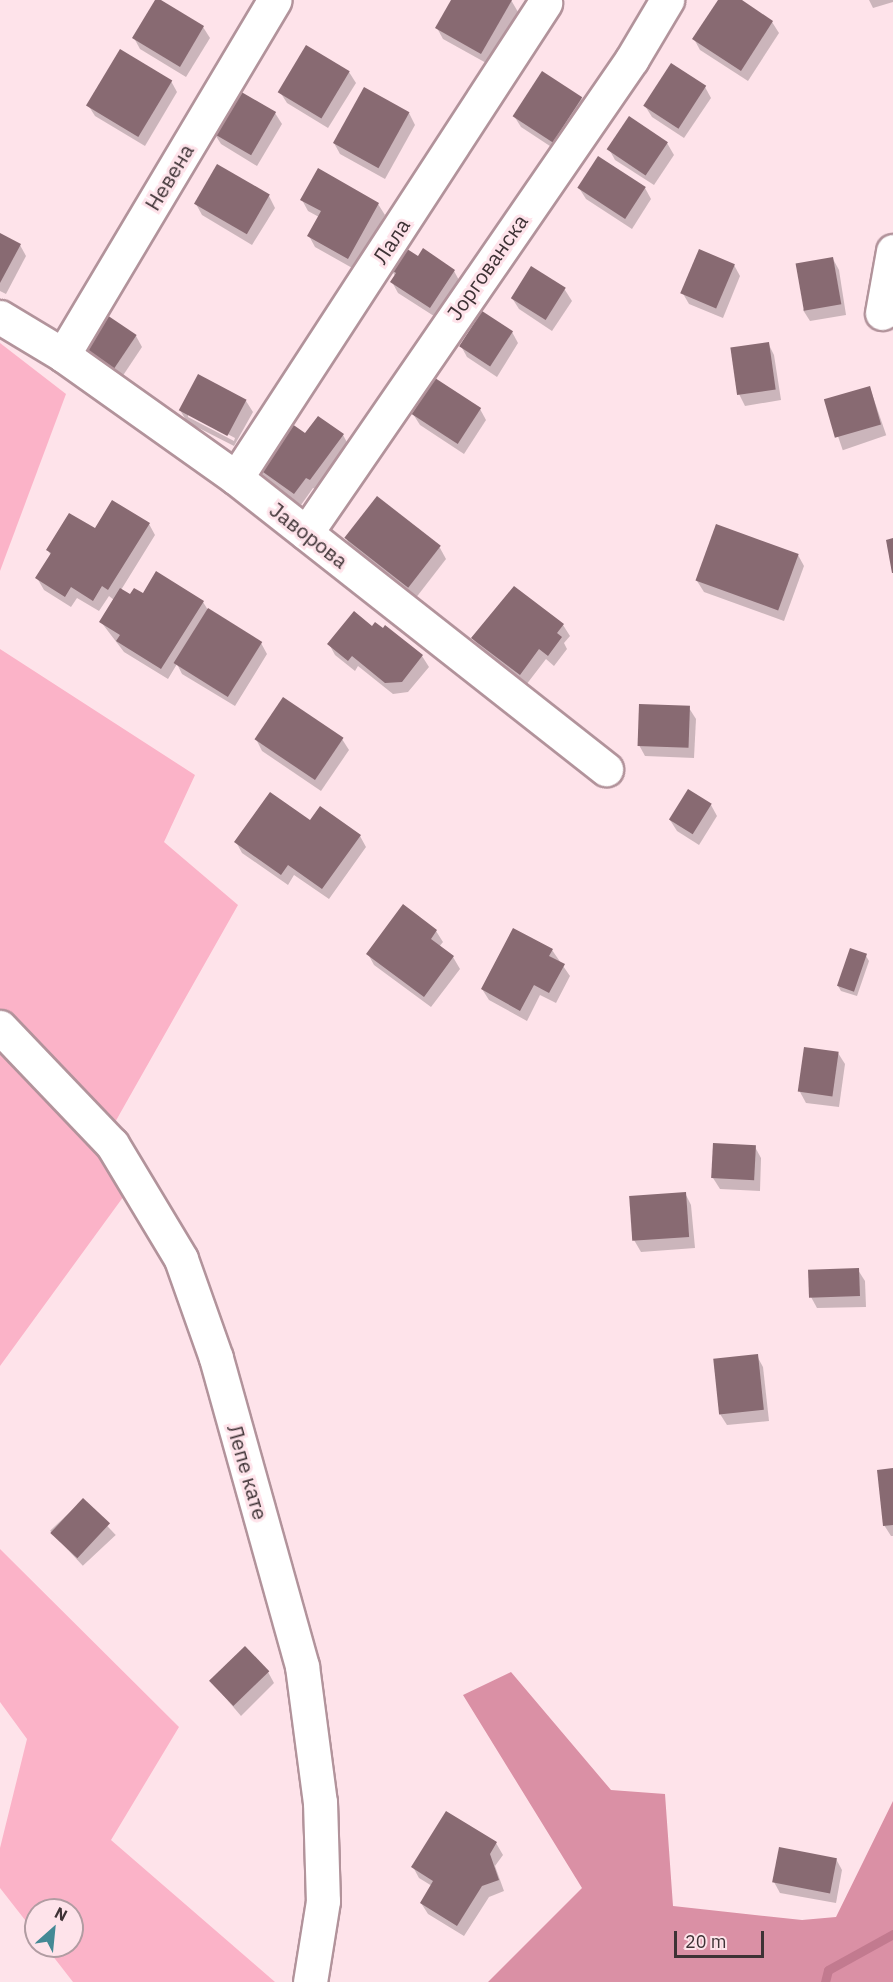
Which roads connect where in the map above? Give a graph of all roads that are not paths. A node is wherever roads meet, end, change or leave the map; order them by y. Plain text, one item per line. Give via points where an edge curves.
1 (274, 0) edge
2 (667, 0) edge
3 (545, 3) dead end
4 (893, 251) edge
5 (882, 313) dead end
6 (0, 317) edge
7 (63, 355) junction
8 (236, 478) junction
9 (306, 533) junction
10 (606, 770) dead end
11 (0, 1027) edge
12 (310, 1982) edge

1 - 7 street, Невена
2 - 9 street, Јоргованска via 632,59
3 - 8 street, Лала
4 - 5 street
6 - 7 street, Јаворова
7 - 8 street, Јаворова
8 - 9 street, Јаворова
9 - 10 street, Јаворова
11 - 12 street, Лепе кате via 112,1144 181,1259 216,1358 302,1666 321,1802 322,1900

